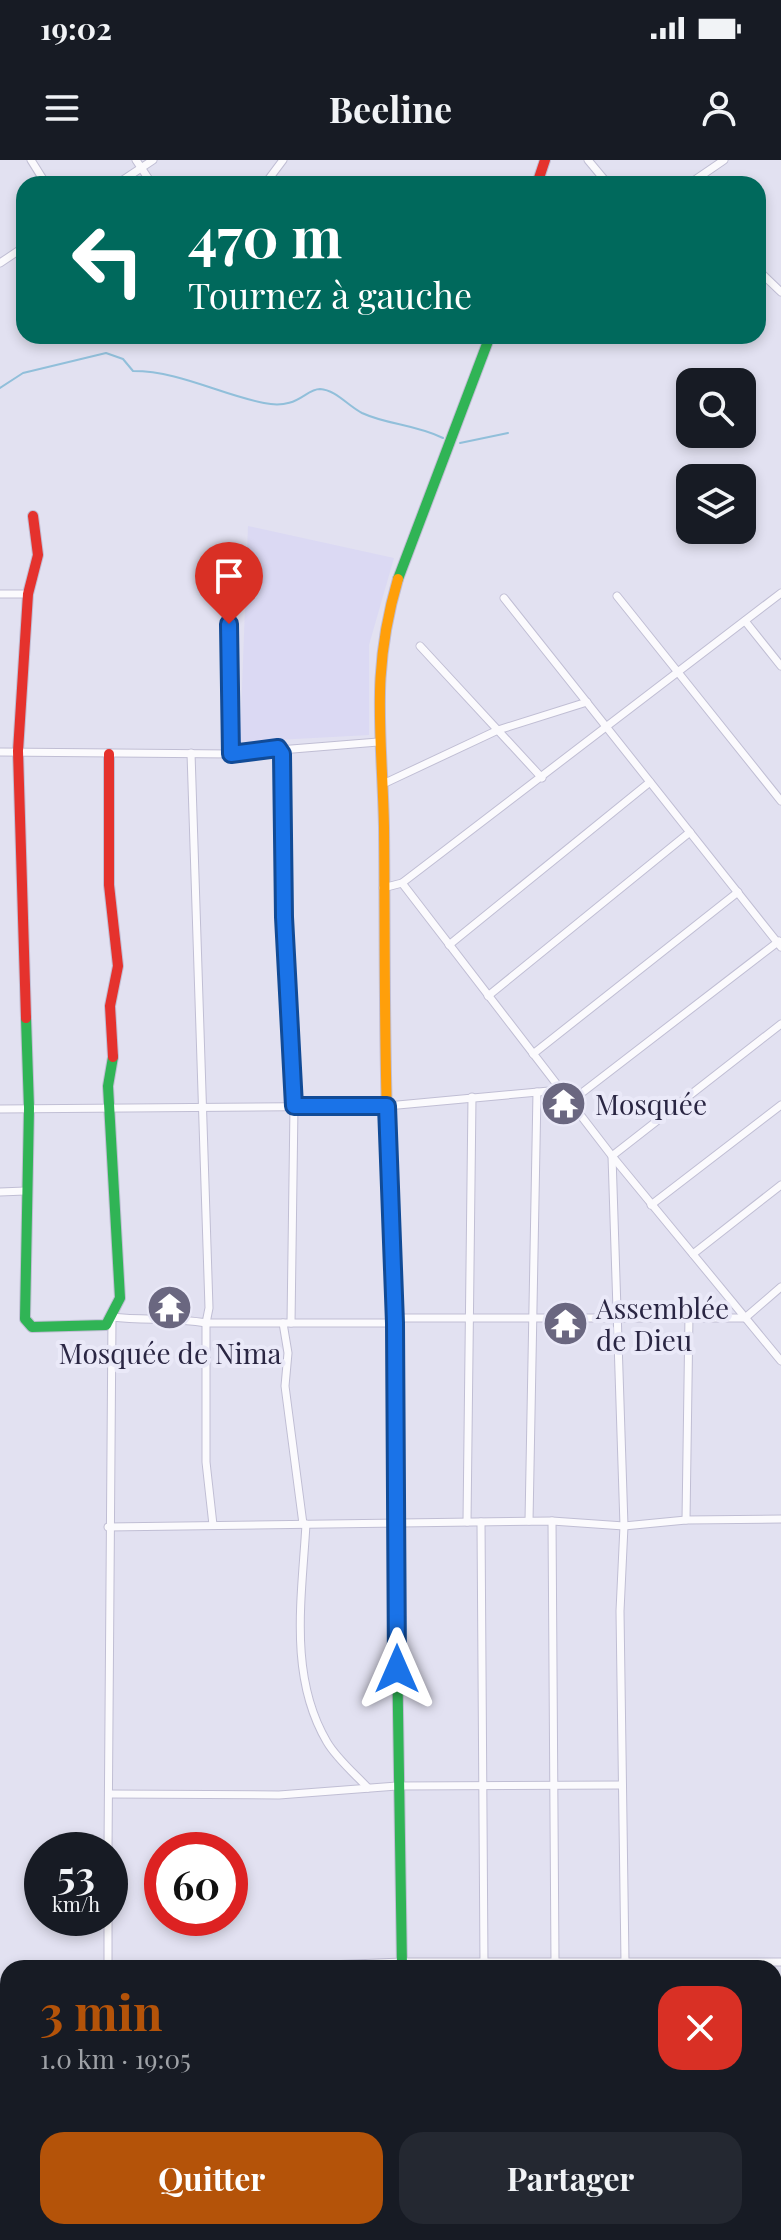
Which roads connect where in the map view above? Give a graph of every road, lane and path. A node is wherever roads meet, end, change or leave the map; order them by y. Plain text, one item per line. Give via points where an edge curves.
1 (136, 160) edge
2 (153, 160) edge
3 (588, 160) edge
4 (724, 160) edge
5 (141, 168) junction
6 (129, 176) edge
7 (146, 176) edge
8 (601, 176) edge
9 (701, 176) edge
10 (766, 278) edge
11 (781, 292) edge
12 (487, 344) edge
13 (33, 516) dead end
14 (229, 547) dead end
15 (781, 593) edge
16 (0, 594) edge
17 (28, 594) junction
18 (617, 596) dead end
19 (504, 598) dead end
20 (745, 621) junction
21 (420, 646) dead end
22 (781, 666) edge
23 (679, 672) junction
24 (587, 702) junction
25 (607, 728) junction
26 (498, 730) junction
27 (378, 742) junction
28 (278, 748) junction
29 (18, 751) junction
30 (0, 752) edge
31 (191, 753) junction
32 (109, 754) junction
33 (231, 754) junction
34 (542, 778) junction
35 (650, 782) junction
36 (383, 784) junction
37 (781, 801) edge
38 (690, 832) junction
39 (402, 883) junction
40 (382, 888) junction
41 (738, 892) junction
42 (780, 943) edge
43 (449, 945) junction
44 (488, 996) junction
45 (781, 1024) edge
46 (533, 1054) junction
47 (560, 1090) junction
48 (537, 1092) junction
49 (472, 1097) junction
50 (570, 1102) junction
51 (203, 1105) junction
52 (781, 1105) edge
53 (294, 1106) junction
54 (387, 1106) junction
55 (29, 1108) junction
56 (112, 1108) junction
57 (0, 1109) edge
58 (612, 1156) junction
59 (781, 1185) edge
60 (25, 1191) junction
61 (0, 1192) edge
62 (651, 1205) junction
63 (693, 1254) junction
64 (781, 1287) edge
65 (209, 1308) junction
66 (689, 1315) junction
67 (470, 1316) junction
68 (533, 1316) junction
69 (112, 1317) junction
70 (615, 1317) junction
71 (745, 1318) junction
72 (395, 1321) junction
73 (206, 1323) junction
74 (287, 1323) junction
75 (221, 1324) junction
76 (781, 1361) edge
77 (781, 1519) edge
78 (686, 1520) junction
79 (529, 1521) junction
80 (552, 1521) junction
81 (397, 1522) junction
82 (467, 1522) junction
83 (481, 1522) junction
84 (304, 1524) junction
85 (213, 1525) junction
86 (624, 1526) junction
87 (108, 1527) junction
88 (622, 1785) junction
89 (397, 1786) junction
90 (483, 1786) junction
91 (554, 1786) junction
92 (368, 1788) junction
93 (109, 1794) junction
94 (108, 1832) edge
95 (108, 1936) edge
96 (108, 1960) edge
97 (402, 1960) edge
98 (484, 1960) edge
99 (555, 1960) edge
100 (625, 1960) edge

1 - 5 street
2 - 5 street
3 - 8 street
4 - 9 street
5 - 6 street
5 - 7 street
10 - 11 street
12 - 27 main road via 388,618 380,665
13 - 17 main road via 38,554
14 - 33 street
15 - 20 street
16 - 17 street
17 - 29 main road
18 - 23 street
19 - 24 street
20 - 22 street
20 - 23 street
21 - 26 street
23 - 25 street
23 - 37 street
24 - 25 street
24 - 26 street
25 - 34 street
25 - 35 street
26 - 34 street
26 - 36 street
27 - 28 street
27 - 36 main road
28 - 33 street
28 - 53 street
29 - 30 street
29 - 32 street
29 - 55 main road
31 - 32 street
31 - 33 street
31 - 51 street
32 - 56 main road via 109,885 118,966 110,1006
34 - 39 street
35 - 38 street
35 - 43 street
36 - 40 main road
38 - 41 street
38 - 44 street
39 - 40 street
39 - 43 street
40 - 54 main road
41 - 42 street
41 - 46 street
42 - 50 street
43 - 44 street
44 - 46 street
45 - 58 street
46 - 47 street
47 - 48 street
47 - 50 street
48 - 49 street
48 - 68 street
49 - 54 street
49 - 67 street
50 - 58 street
51 - 53 street
51 - 56 street
51 - 65 street
52 - 62 street
53 - 54 street
53 - 74 street
54 - 72 main road
55 - 56 street
55 - 57 street
55 - 60 main road
56 - 69 main road via 120,1298
58 - 62 street
58 - 70 street
59 - 63 street
60 - 61 street
60 - 69 main road via 27,1325 106,1325
62 - 63 street
63 - 71 street
64 - 71 street
65 - 73 street
65 - 75 street
66 - 70 street
66 - 71 street
66 - 78 street
67 - 68 street
67 - 72 street
67 - 82 street
68 - 70 street
68 - 79 street
69 - 73 street
69 - 87 street
70 - 86 street
71 - 76 street
72 - 74 street
72 - 81 main road
73 - 75 street
73 - 85 street via 206,1462
74 - 75 street
74 - 84 street via 285,1386
77 - 78 street
78 - 86 street
79 - 80 street
79 - 83 street
80 - 86 street
80 - 91 street
81 - 82 street
81 - 84 street
81 - 89 main road
82 - 83 street
83 - 90 street
84 - 85 street
84 - 92 street via 304,1684 328,1743
85 - 87 street
86 - 88 street
87 - 93 street
88 - 91 street
88 - 100 street
89 - 90 street
89 - 92 street
89 - 97 main road
90 - 91 street
90 - 98 street
91 - 99 street
92 - 93 street via 279,1795
93 - 94 street
95 - 96 street

